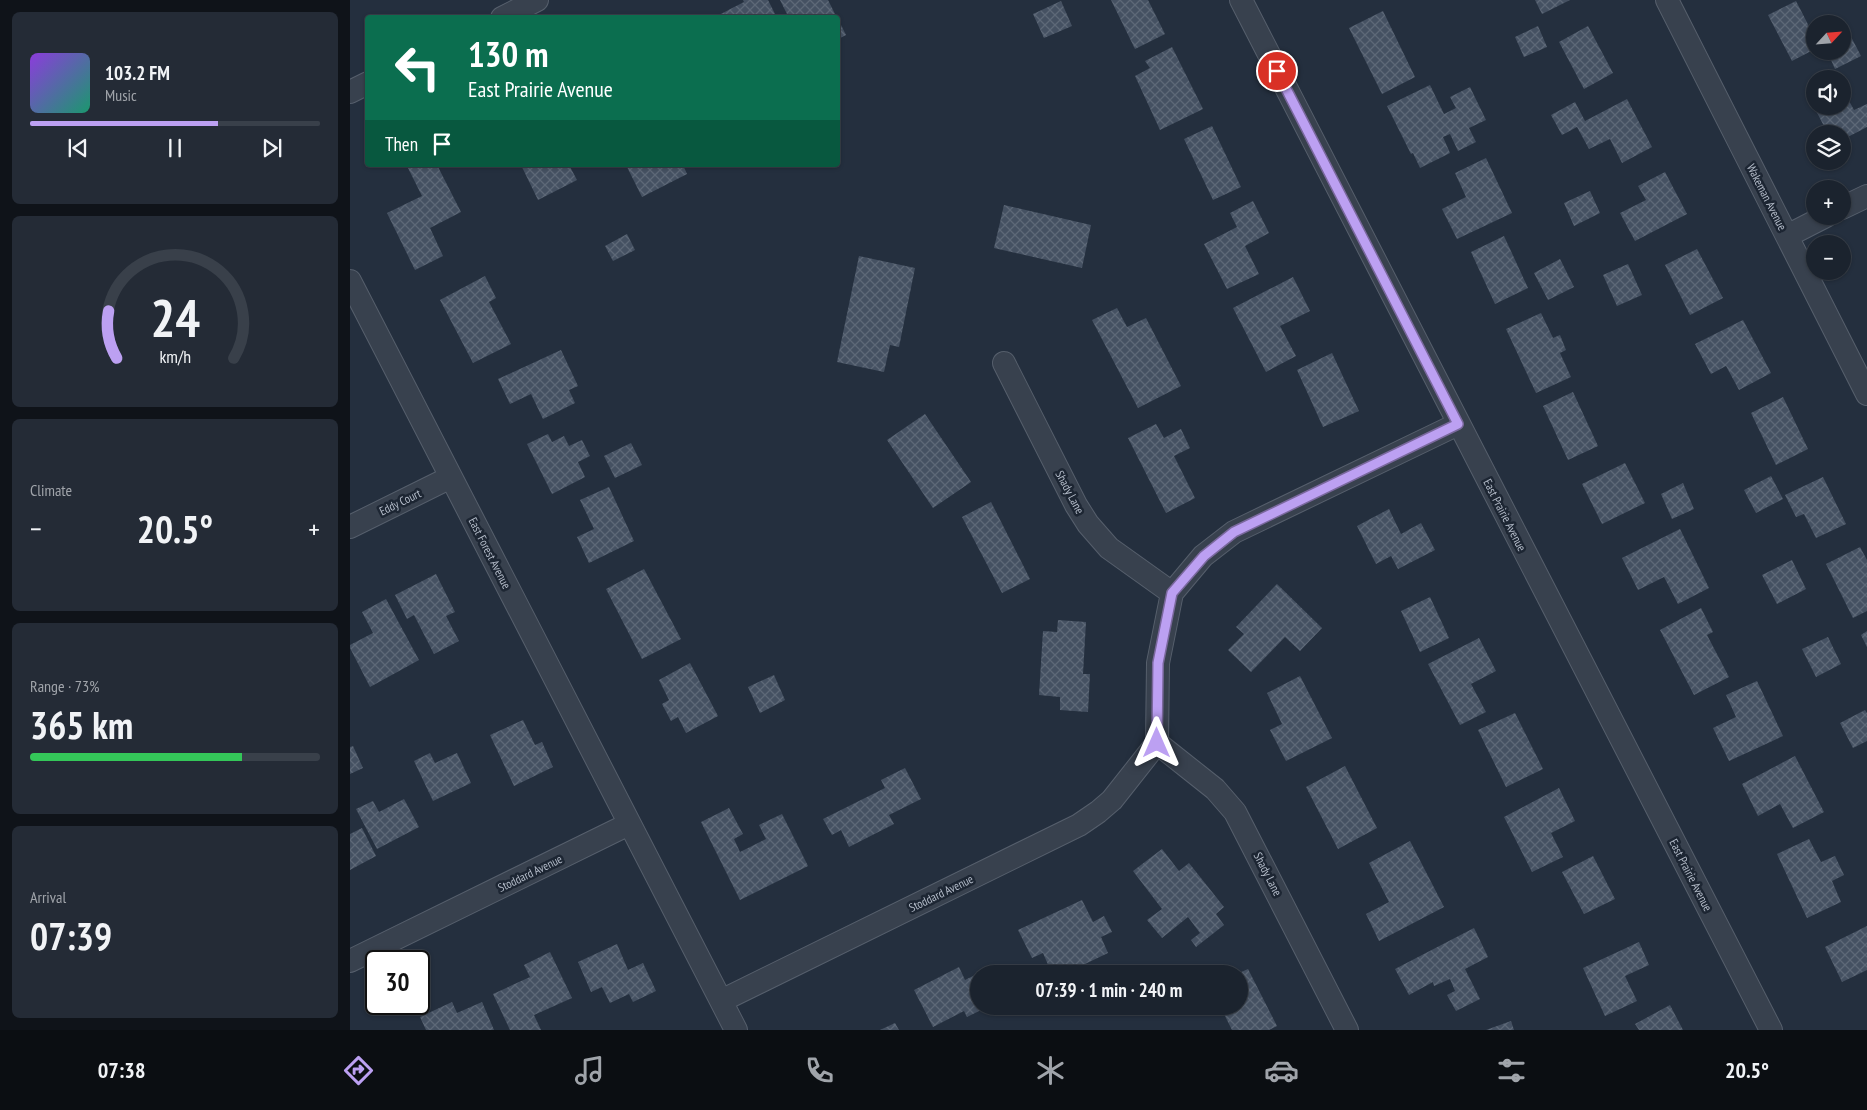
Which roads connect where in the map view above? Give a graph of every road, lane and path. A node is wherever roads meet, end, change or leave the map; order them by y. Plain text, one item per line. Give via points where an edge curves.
1 (538, 0) edge
2 (1241, 0) edge
3 (1667, 0) edge
4 (508, 15) edge
5 (365, 84) edge
6 (350, 92) edge
7 (1867, 196) edge
8 (1851, 204) edge
9 (1808, 225) edge
10 (1786, 236) junction
11 (350, 281) edge
12 (1004, 363) dead end
13 (1867, 394) edge
14 (1458, 424) junction
15 (451, 477) junction
16 (350, 527) edge
17 (1172, 593) junction
18 (1157, 743) junction
19 (629, 824) junction
20 (350, 961) edge
21 (721, 1001) junction
22 (736, 1030) edge
23 (1347, 1030) edge
24 (1771, 1030) edge

1 - 4 street
2 - 14 street, East Prairie Avenue
3 - 10 street, Wakeman Avenue
5 - 6 street
7 - 8 street
9 - 10 street
10 - 13 street, Wakeman Avenue
11 - 15 street, East Forest Avenue
12 - 17 street, Shady Lane via 1088,524 1109,548
14 - 17 street via 1234,532 1204,556
14 - 24 street, East Prairie Avenue
15 - 16 street, Eddy Court
15 - 19 street, East Forest Avenue
17 - 18 street via 1158,663
18 - 21 street, Stoddard Avenue via 1112,800 1079,825
18 - 23 street, Shady Lane via 1215,789 1235,812
19 - 20 street, Stoddard Avenue
19 - 21 street
21 - 22 street

